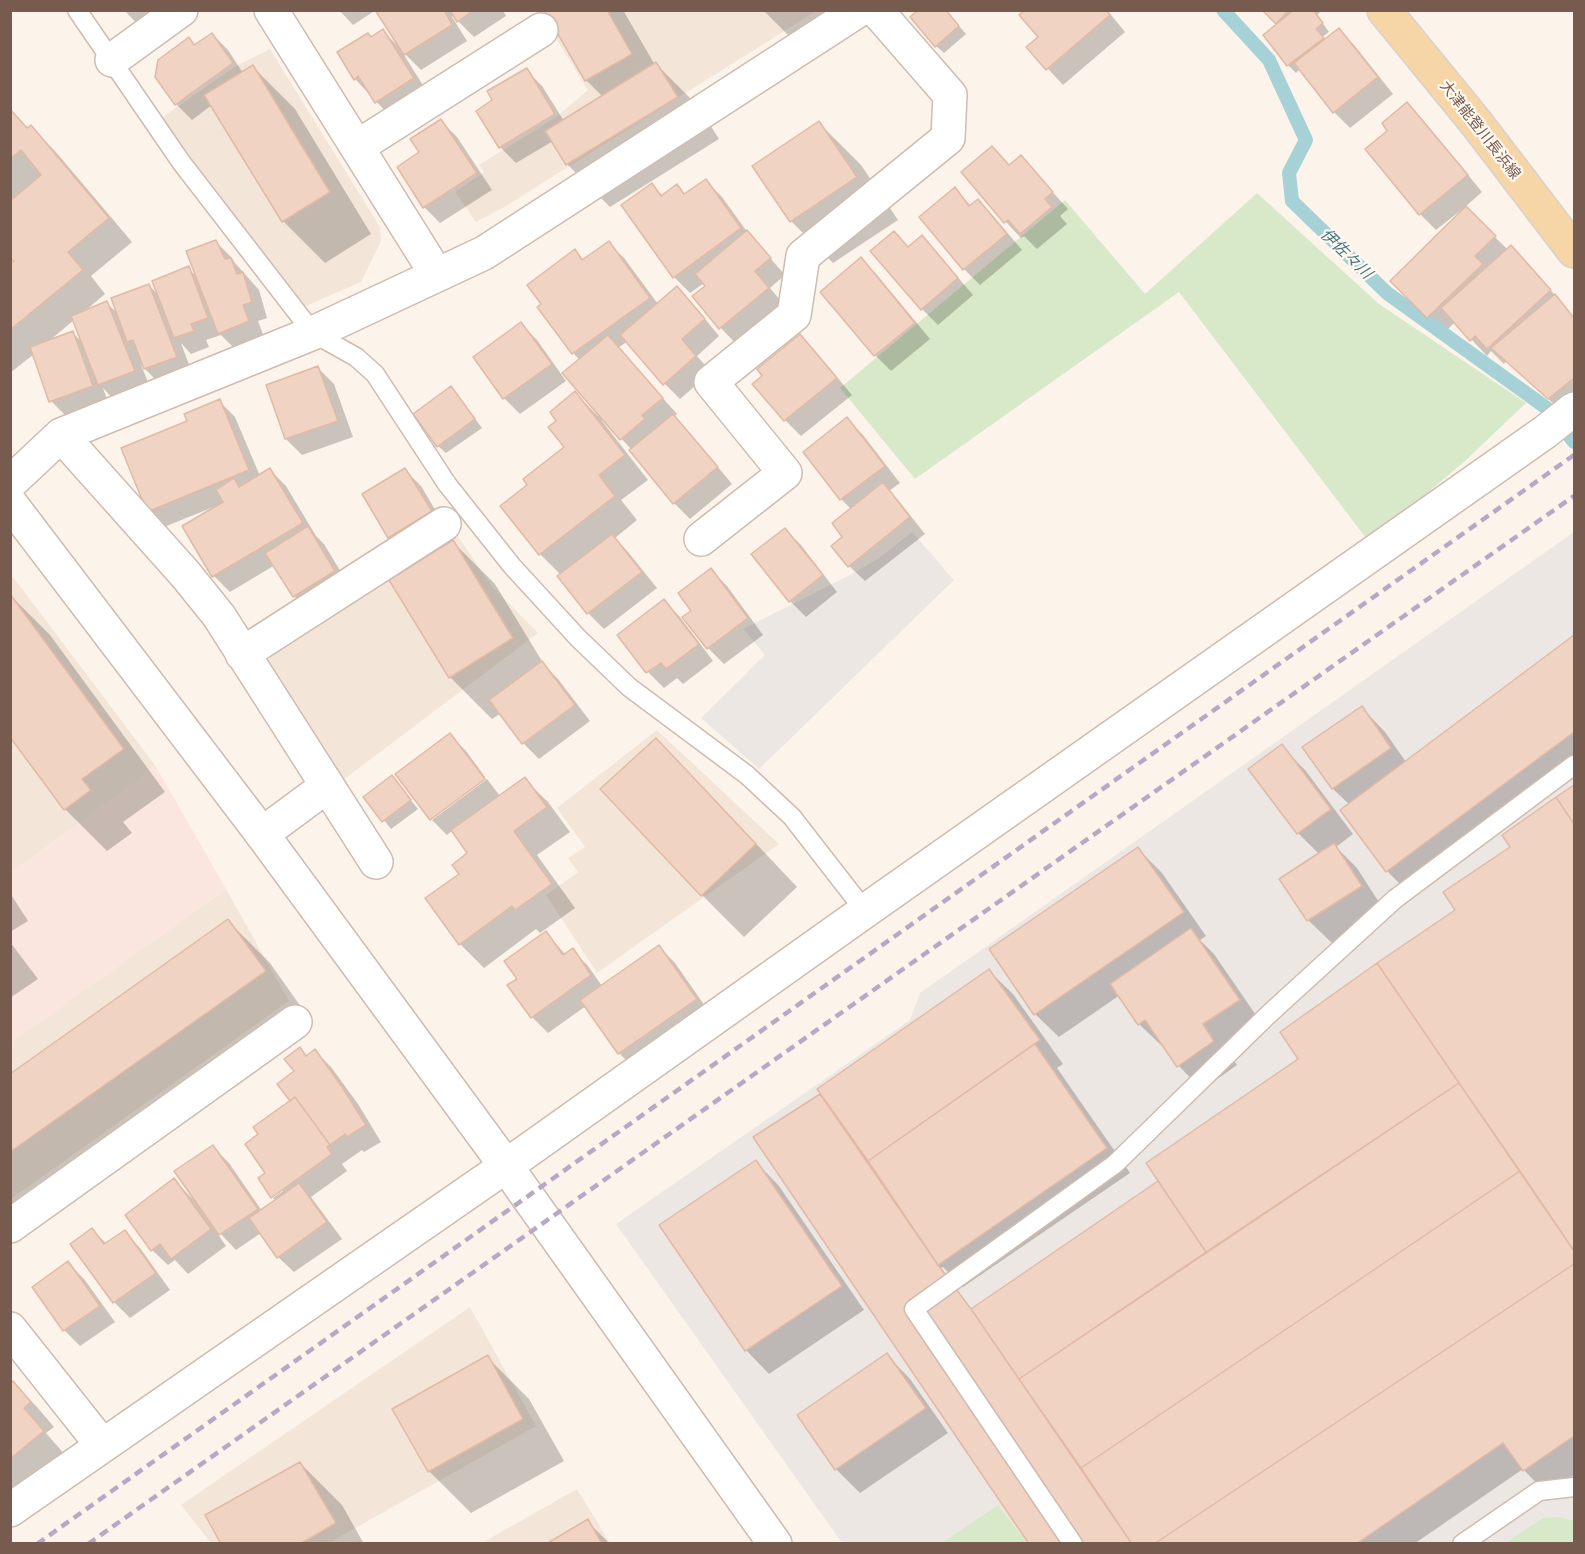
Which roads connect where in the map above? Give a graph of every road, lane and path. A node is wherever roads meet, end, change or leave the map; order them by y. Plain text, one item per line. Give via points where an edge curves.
1 (77, 10) edge
2 (181, 10) edge
3 (271, 10) edge
4 (859, 10) edge
5 (876, 10) edge
6 (1384, 10) edge
7 (541, 30) dead end
8 (112, 60) junction
9 (357, 147) junction
10 (1575, 251) edge
11 (436, 275) junction
12 (313, 333) junction
13 (1574, 410) edge
14 (61, 435) junction
15 (10, 483) edge
16 (10, 503) edge
17 (444, 524) dead end
18 (701, 539) dead end
19 (243, 654) junction
20 (1575, 765) edge
21 (327, 786) junction
22 (262, 834) junction
23 (376, 862) dead end
24 (865, 911) junction
25 (296, 1022) dead end
26 (506, 1166) junction
27 (10, 1226) edge
28 (10, 1329) edge
29 (102, 1445) junction
30 (1575, 1487) edge
31 (10, 1510) edge
32 (775, 1544) edge
33 (1073, 1544) edge
34 (1462, 1544) edge

1 - 8 lane
2 - 8 street
3 - 9 street
4 - 11 street via 484,253
5 - 18 street via 950,95 948,138 803,256 794,315 711,382 785,473
6 - 10 main road, 大津能登川長浜線
7 - 9 street
8 - 12 lane via 181,162
9 - 11 street
11 - 12 street
12 - 14 street
12 - 24 lane via 356,357 375,374 447,484 512,566 578,638 629,687 747,775 792,817
13 - 24 street
14 - 15 street
14 - 19 street via 186,575
16 - 22 street
17 - 19 street
19 - 21 street
20 - 33 lane via 1395,900 1269,1014 1115,1164 914,1310
21 - 22 street
21 - 23 street
22 - 26 street
24 - 26 street
25 - 27 street
26 - 29 street
26 - 32 street
28 - 29 street
29 - 31 street
30 - 34 lane via 1539,1491

